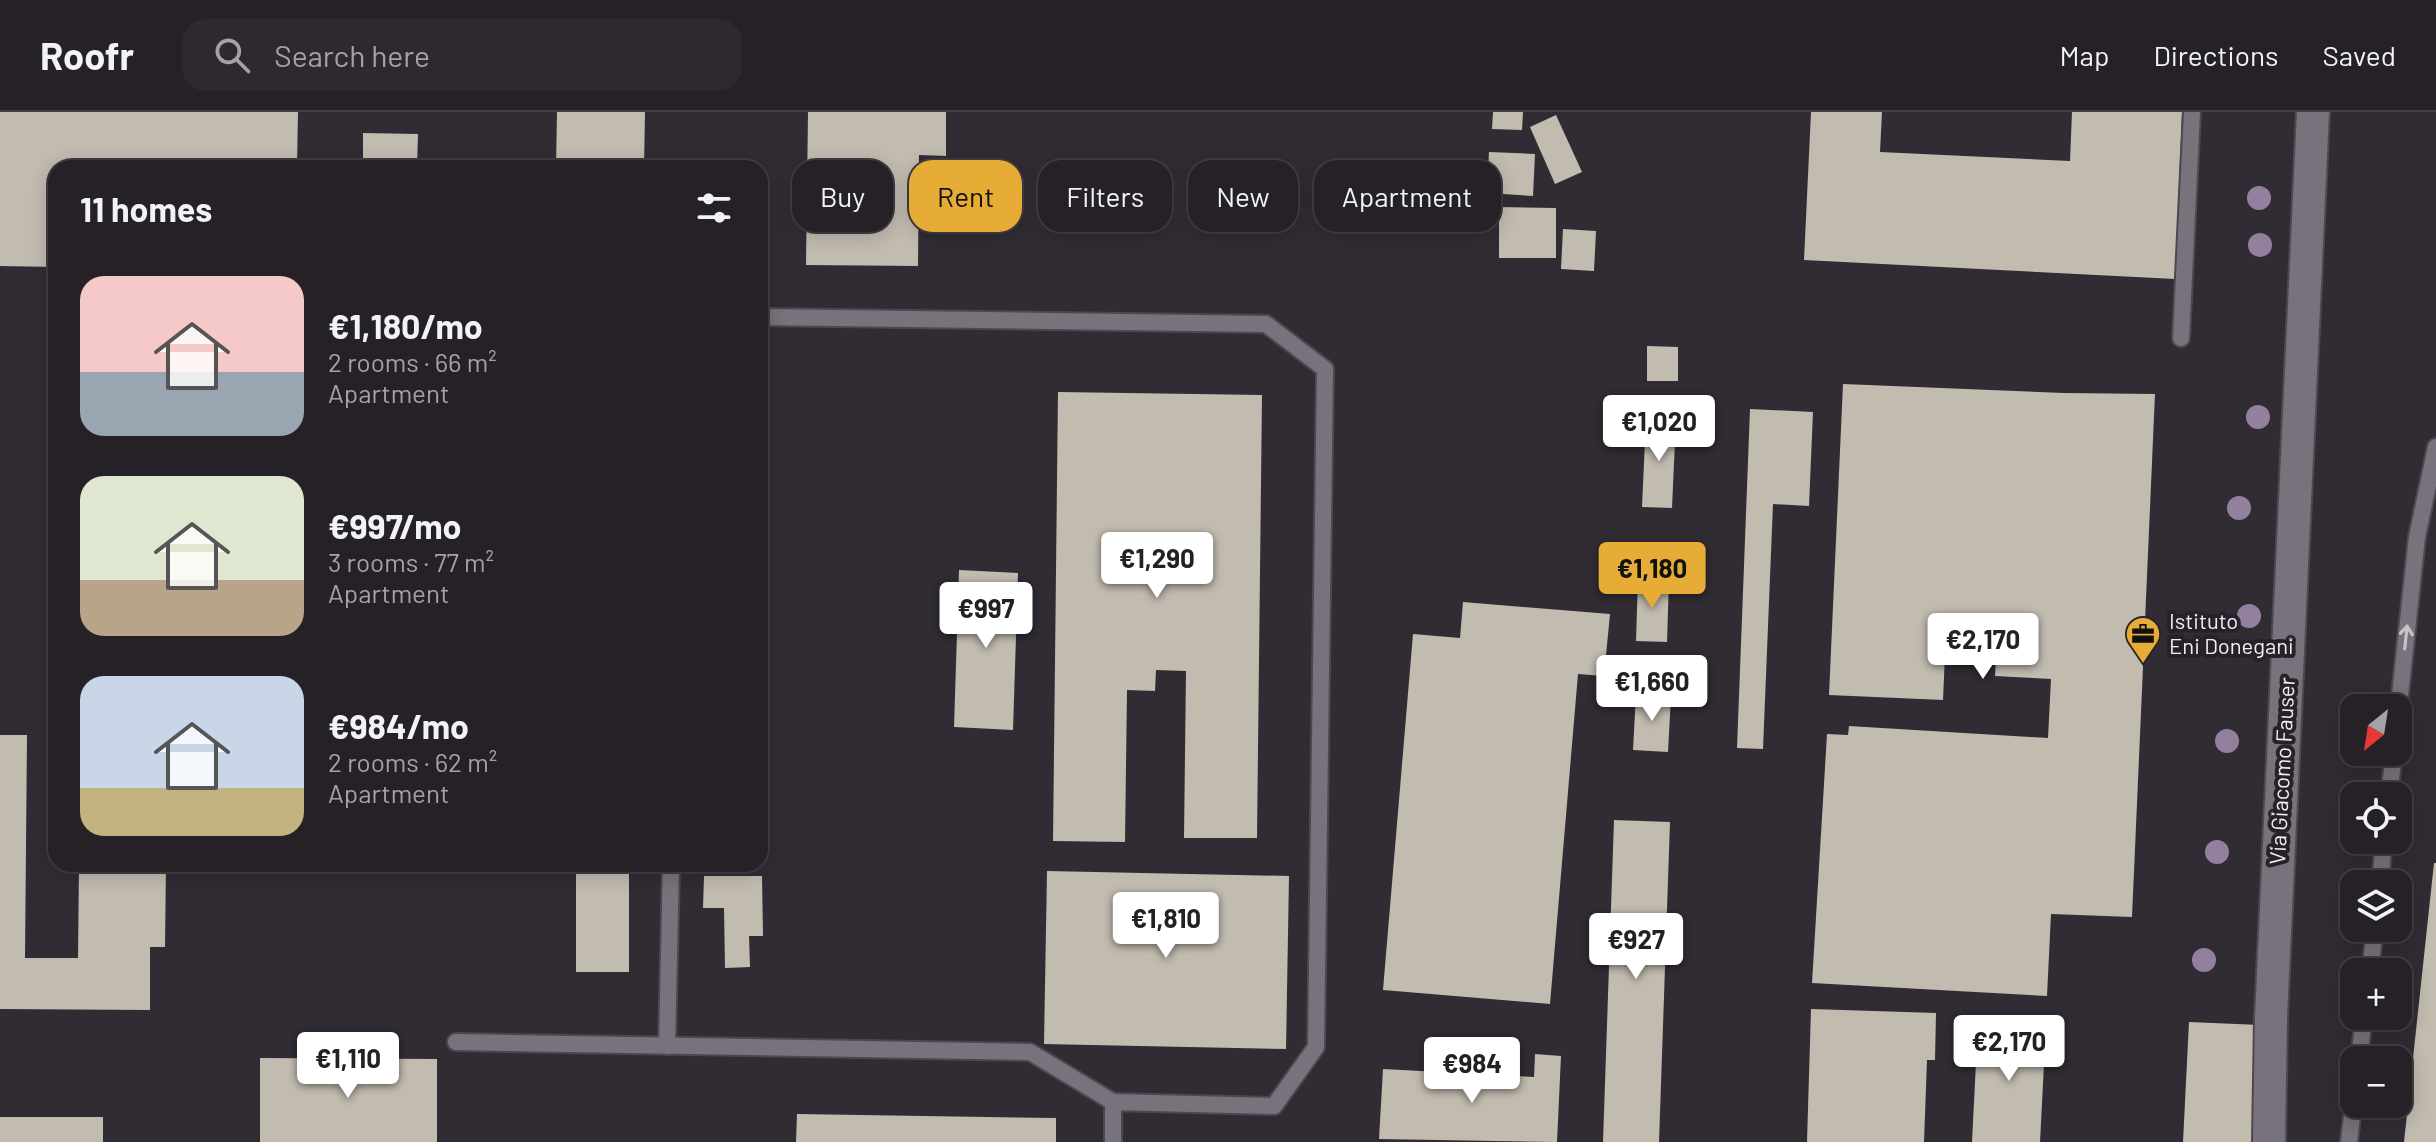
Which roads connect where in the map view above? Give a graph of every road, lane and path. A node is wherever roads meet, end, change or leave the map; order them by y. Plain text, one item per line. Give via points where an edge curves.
1 (2192, 112) edge
2 (2313, 112) edge
3 (768, 317) edge
4 (2181, 338) dead end
5 (2436, 447) edge
6 (2400, 694) edge
7 (671, 872) edge
8 (456, 1042) dead end
9 (667, 1046) junction
10 (1113, 1102) junction
11 (2352, 1118) edge
12 (1113, 1142) edge
13 (2269, 1142) edge
14 (2349, 1142) edge

1 - 4 lane
2 - 13 street, Via Giacomo Fauser via 2271,1001
3 - 10 lane via 1266,324 1325,369 1316,1047 1274,1106
6 -> 5 lane via 2417,537
7 - 9 lane
8 - 9 lane
9 - 10 lane via 1030,1052
10 - 12 lane
11 - 14 lane

